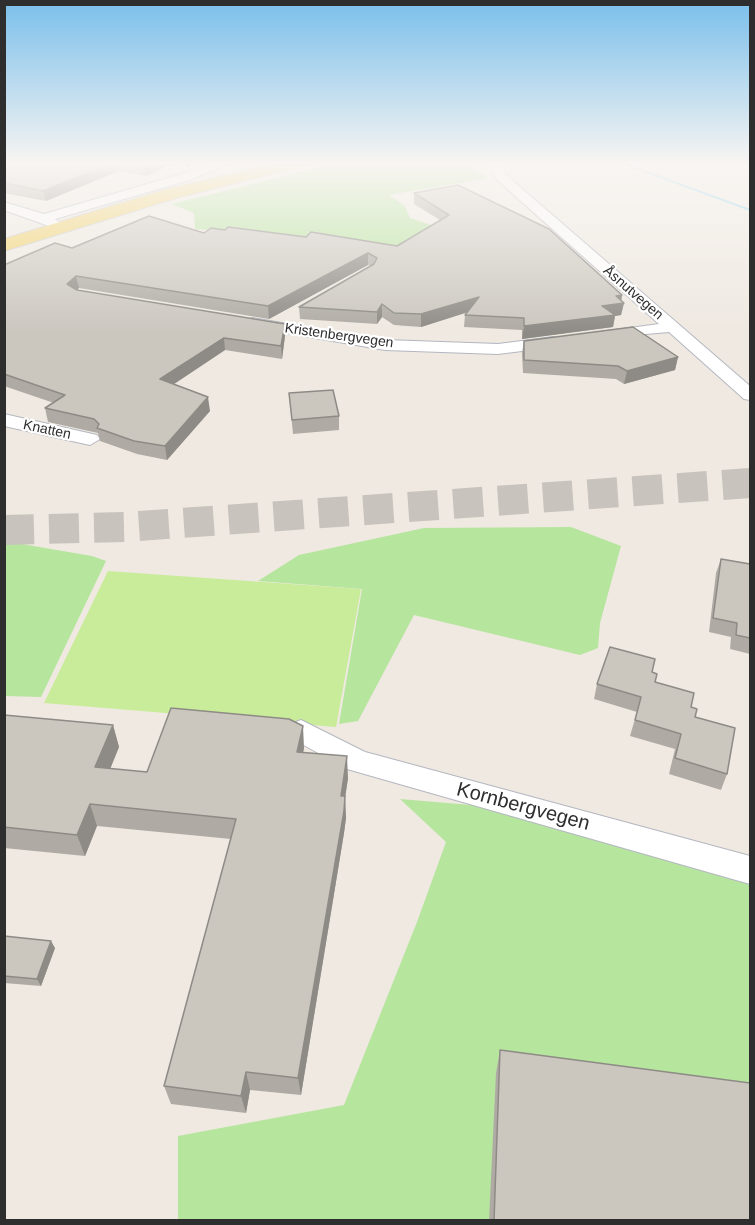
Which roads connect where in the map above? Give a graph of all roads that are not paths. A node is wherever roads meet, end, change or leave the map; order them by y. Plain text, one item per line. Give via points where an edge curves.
1 (46, 219) edge
2 (88, 219) edge
3 (549, 219) edge
4 (62, 227) junction
5 (8, 244) edge
6 (293, 314) dead end
7 (239, 321) edge
8 (272, 326) junction
9 (672, 327) junction
10 (590, 337) edge
11 (567, 340) edge
12 (750, 395) edge
13 (4, 420) edge
14 (90, 439) dead end
15 (301, 731) edge
16 (750, 870) edge

1 - 4 street
2 - 4 main road
3 - 9 street, Åsnutvegen
4 - 5 main road
6 - 8 street
7 - 8 street, Kristenbergvegen
8 - 11 street, Kristenbergvegen via 385,345 498,349
9 - 10 street
9 - 12 street, Åsnutvegen
13 - 14 street, Knatten
15 - 16 street, Kornbergvegen via 357,761

